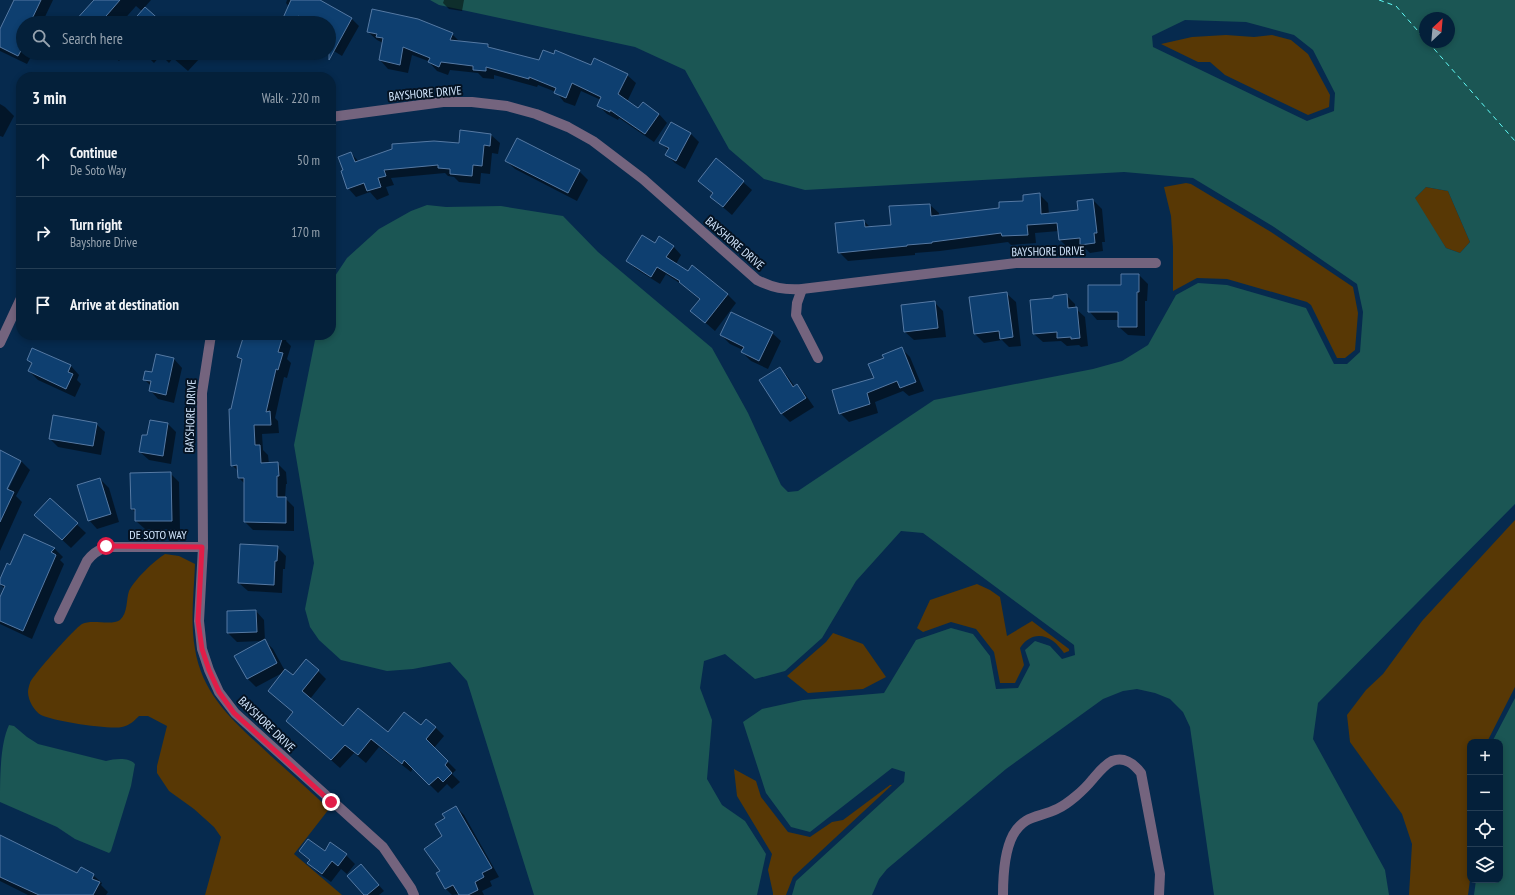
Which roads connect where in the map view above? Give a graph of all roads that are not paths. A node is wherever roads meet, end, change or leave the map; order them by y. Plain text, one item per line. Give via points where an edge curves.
1 (336, 116) edge
2 (1156, 263) dead end
3 (802, 289) junction
4 (16, 309) edge
5 (210, 340) edge
6 (0, 343) edge
7 (818, 358) dead end
8 (202, 547) junction
9 (59, 619) dead end
10 (414, 895) edge
11 (1003, 895) edge
12 (1159, 895) edge

1 - 3 street, BAYSHORE DRIVE via 444,102 507,106 536,114 568,126 593,141 643,179 757,280 771,287
2 - 3 street, BAYSHORE DRIVE via 1016,263
3 - 7 street via 796,315
4 - 6 street
5 - 8 street, BAYSHORE DRIVE via 202,393
8 - 9 street, DE SOTO WAY via 106,546 98,550 87,561
8 - 10 street, BAYSHORE DRIVE via 198,621 202,649 219,692 234,713 383,847
11 - 12 street via 1006,858 1013,835 1024,821 1057,809 1077,795 1113,761 1125,760 1134,764 1141,773 1160,874

